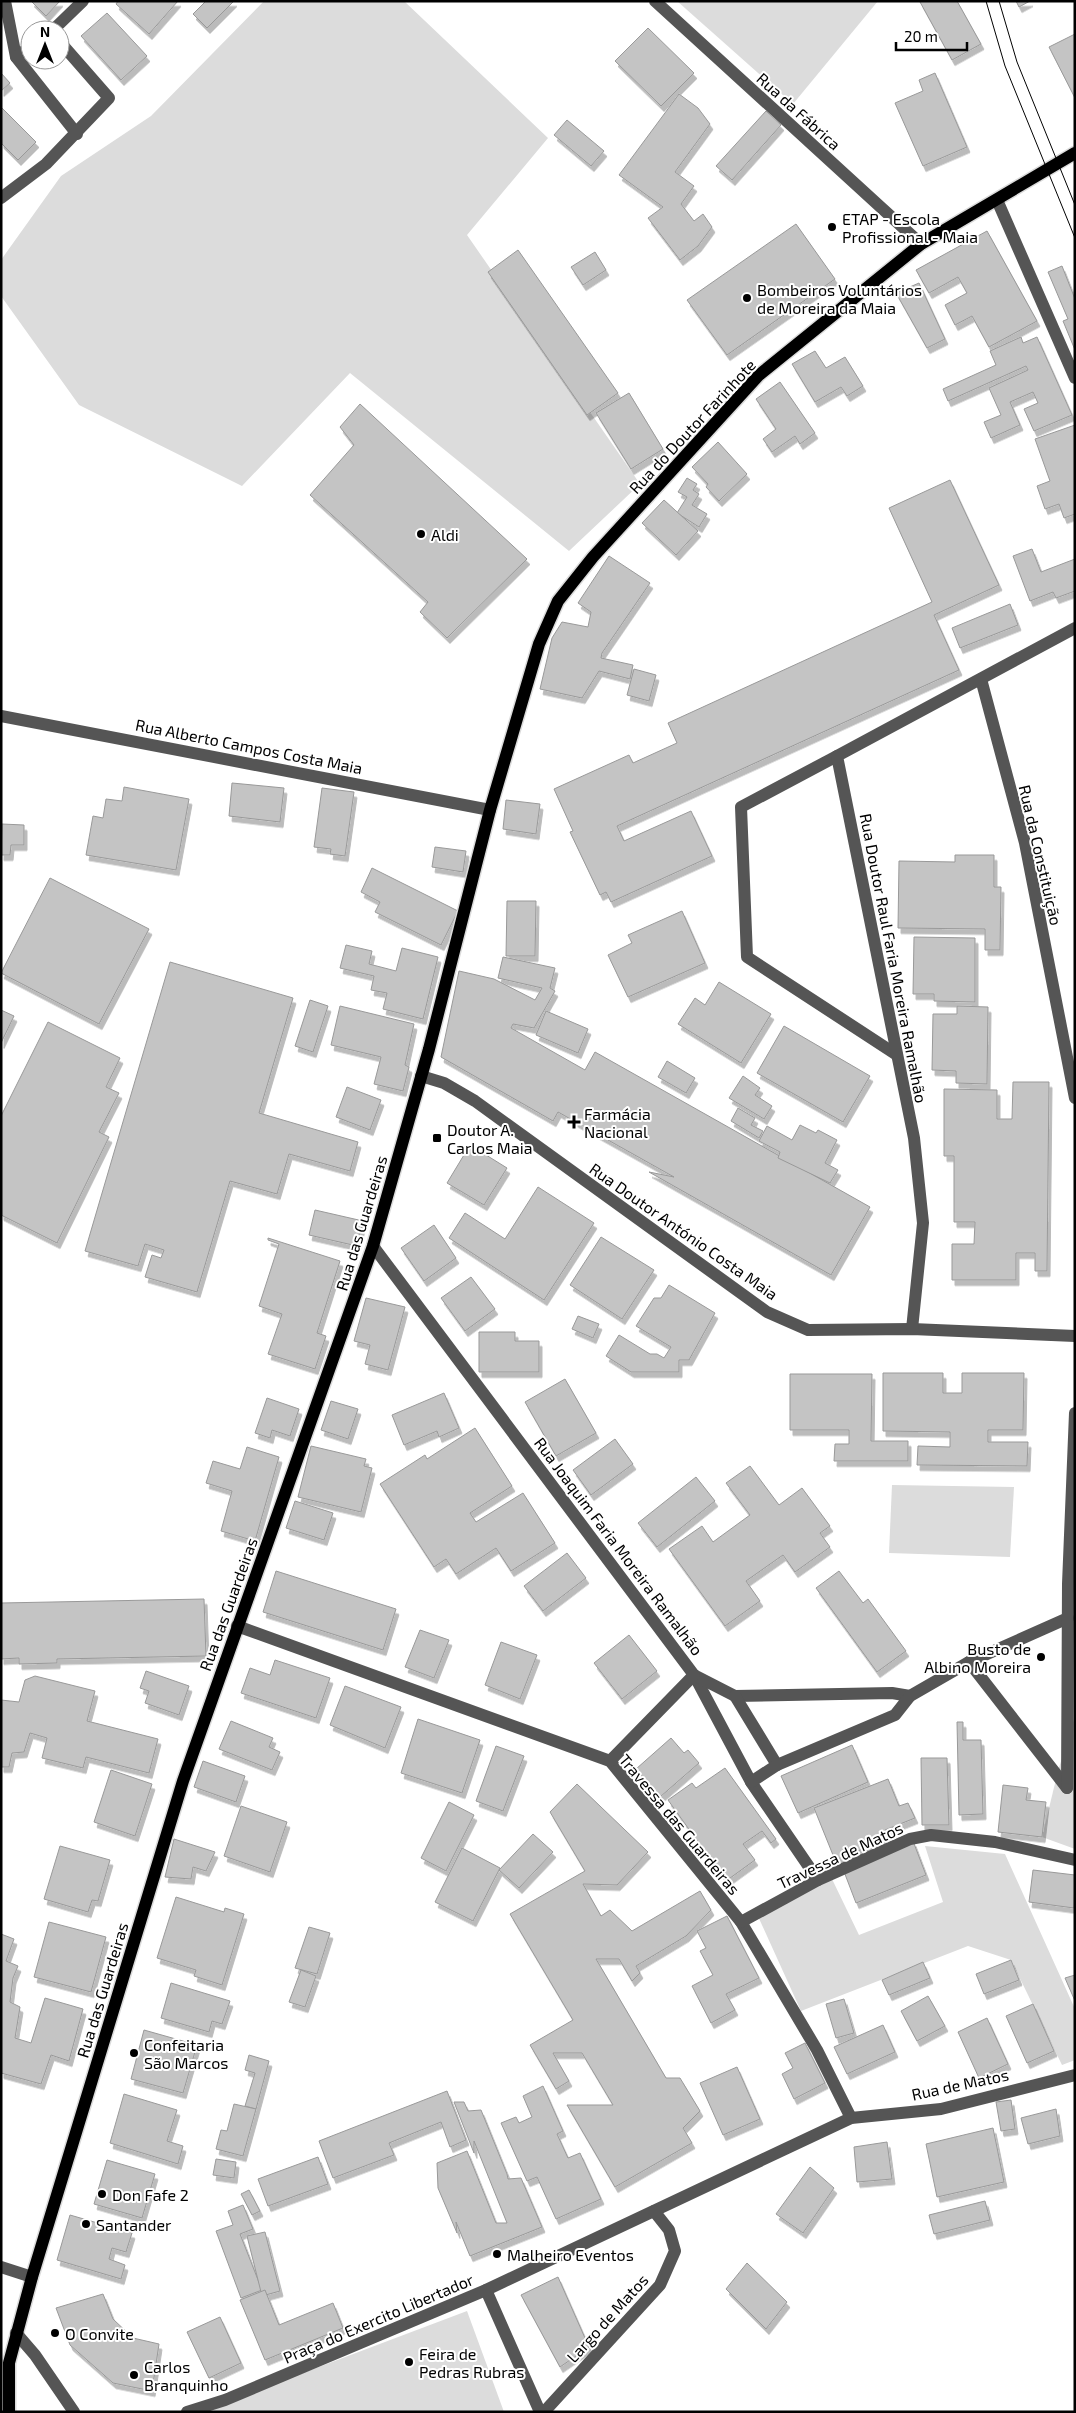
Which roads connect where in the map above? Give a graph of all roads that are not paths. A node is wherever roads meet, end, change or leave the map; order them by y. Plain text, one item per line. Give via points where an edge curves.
1 (5, 1) edge
2 (82, 1) edge
3 (655, 1) edge
4 (63, 20) edge
5 (70, 53) edge
6 (20, 54) edge
7 (16, 57) junction
8 (77, 134) junction
9 (1075, 152) edge
10 (1, 198) edge
11 (997, 200) junction
12 (921, 244) junction
13 (1075, 378) edge
14 (1075, 628) edge
15 (981, 679) junction
16 (1, 716) edge
17 (837, 756) junction
18 (490, 810) junction
19 (897, 1056) junction
20 (421, 1076) junction
21 (1075, 1098) edge
22 (373, 1246) junction
23 (912, 1329) junction
24 (1075, 1336) edge
25 (1075, 1412) edge
26 (1071, 1584) edge
27 (1068, 1618) junction
28 (237, 1626) junction
29 (969, 1662) junction
30 (1072, 1665) edge
31 (694, 1674) junction
32 (734, 1696) junction
33 (910, 1696) junction
34 (610, 1762) junction
35 (777, 1765) junction
36 (751, 1782) junction
37 (1075, 1860) edge
38 (818, 1880) junction
39 (740, 1922) junction
40 (1075, 2075) edge
41 (851, 2118) junction
42 (654, 2211) junction
43 (1, 2267) edge
44 (32, 2277) junction
45 (486, 2290) junction
46 (16, 2333) junction
47 (10, 2412) edge
48 (74, 2412) edge
49 (187, 2412) edge
50 (540, 2412) edge
51 (544, 2412) edge

1 - 7 street
2 - 4 street
3 - 12 street, Rua da Fábrica
5 - 8 street via 109,98
6 - 7 street
7 - 8 street
8 - 10 street via 46,164
9 - 11 main road, Rua do Doutor Farinhote
11 - 12 main road, Rua do Doutor Farinhote
11 - 13 street
12 - 18 main road, Rua do Doutor Farinhote via 759,375 593,557 558,601 538,644
14 - 15 street
15 - 17 street
15 - 21 street, Rua da Constituição via 1025,843
16 - 18 street, Rua Alberto Campos Costa Maia
17 - 19 street, Rua Doutor Raul Faria Moreira Ramalhão
17 - 19 street via 741,807 746,957
18 - 20 main road, Rua das Guardeiras
19 - 23 street, Rua Doutor Raul Faria Moreira Ramalhão via 914,1138 923,1223
20 - 22 main road, Rua das Guardeiras
20 - 23 street, Rua Doutor António Costa Maia via 444,1083 475,1101 768,1312 808,1330
22 - 28 main road, Rua das Guardeiras
22 - 31 street, Rua Joaquim Faria Moreira Ramalhão
23 - 24 street, Rua Doutor António Costa Maia
25 - 26 street
26 - 27 street
27 - 29 street
27 - 30 street
28 - 34 street, Travessa das Guardeiras
28 - 44 main road, Rua das Guardeiras via 183,1781
29 - 30 street via 1067,1788
29 - 33 street
31 - 32 street
31 - 34 street
31 - 36 street, Rua Joaquim Faria Moreira Ramalhão
32 - 33 street via 892,1693
32 - 35 street
33 - 35 street via 895,1715
34 - 39 street, Travessa das Guardeiras
35 - 36 street
36 - 38 street, Rua Joaquim Faria Moreira Ramalhão
37 - 38 street, Travessa de Matos via 995,1842 931,1835 910,1839
38 - 39 street, Travessa de Matos
39 - 41 street, Travessa das Guardeiras via 817,2050
40 - 41 street, Rua de Matos via 941,2109
41 - 42 street
42 - 45 street
42 - 51 street, Largo de Matos via 669,2230 675,2251 660,2285
43 - 44 street
44 - 46 main road, Rua das Guardeiras
45 - 49 street, Praça do Exercito Libertador via 225,2400
45 - 50 street, Praça do Exercito Libertador
46 - 47 main road, Rua das Guardeiras via 9,2363
46 - 48 street

